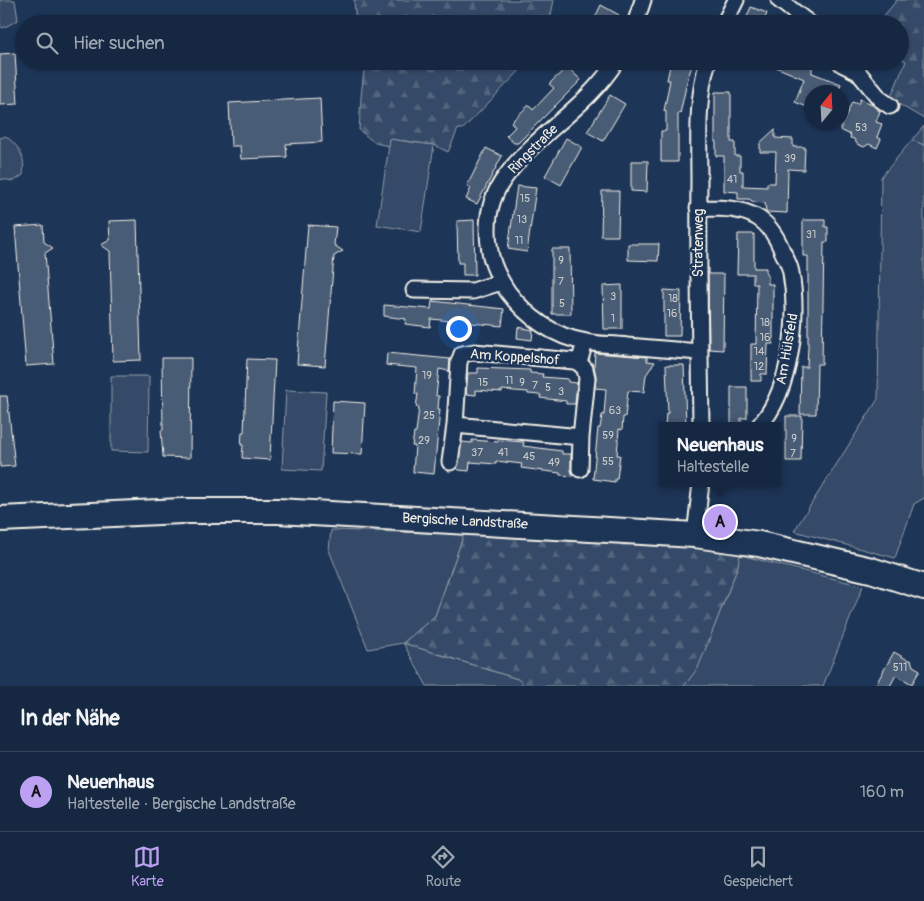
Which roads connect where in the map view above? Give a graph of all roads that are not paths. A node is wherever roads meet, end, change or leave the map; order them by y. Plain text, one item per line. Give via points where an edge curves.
1 (643, 0) edge
2 (736, 0) edge
3 (779, 0) edge
4 (638, 15) edge
5 (728, 15) edge
6 (798, 15) edge
7 (609, 70) edge
8 (706, 70) edge
9 (854, 70) edge
10 (890, 106) dead end
11 (698, 208) junction
12 (501, 282) junction
13 (414, 290) dead end
14 (585, 342) junction
15 (699, 352) junction
16 (579, 363) junction
17 (701, 422) edge
18 (762, 422) edge
19 (455, 425) junction
20 (581, 437) junction
21 (450, 462) dead end
22 (580, 469) dead end
23 (701, 487) edge
24 (0, 519) edge
25 (695, 535) junction
26 (924, 587) edge

1 - 4 street
2 - 5 street
3 - 6 street
7 - 12 street, Ringstraße via 588,96 516,164 495,192 487,233 491,258
8 - 11 street, Stratenweg via 701,93
9 - 10 street via 880,100
11 - 15 street, Stratenweg
11 - 18 street, Am Hülsfeld via 735,210 758,218 774,233 791,271 794,306 786,372 779,394
12 - 13 street via 473,290
12 - 14 street, Ringstraße via 529,315 560,334
14 - 15 street, Ringstraße
14 - 16 street, Am Koppelshof
15 - 17 street, Stratenweg
16 - 19 street, Am Koppelshof via 474,352 462,354
16 - 20 street, Am Koppelshof via 587,378
19 - 20 street
19 - 21 street, Am Koppelshof
20 - 22 street, Am Koppelshof
23 - 25 street
24 - 25 main road, Bergische Landstraße via 182,510 278,511
25 - 26 main road, Bergische Landstraße via 759,544 871,570

